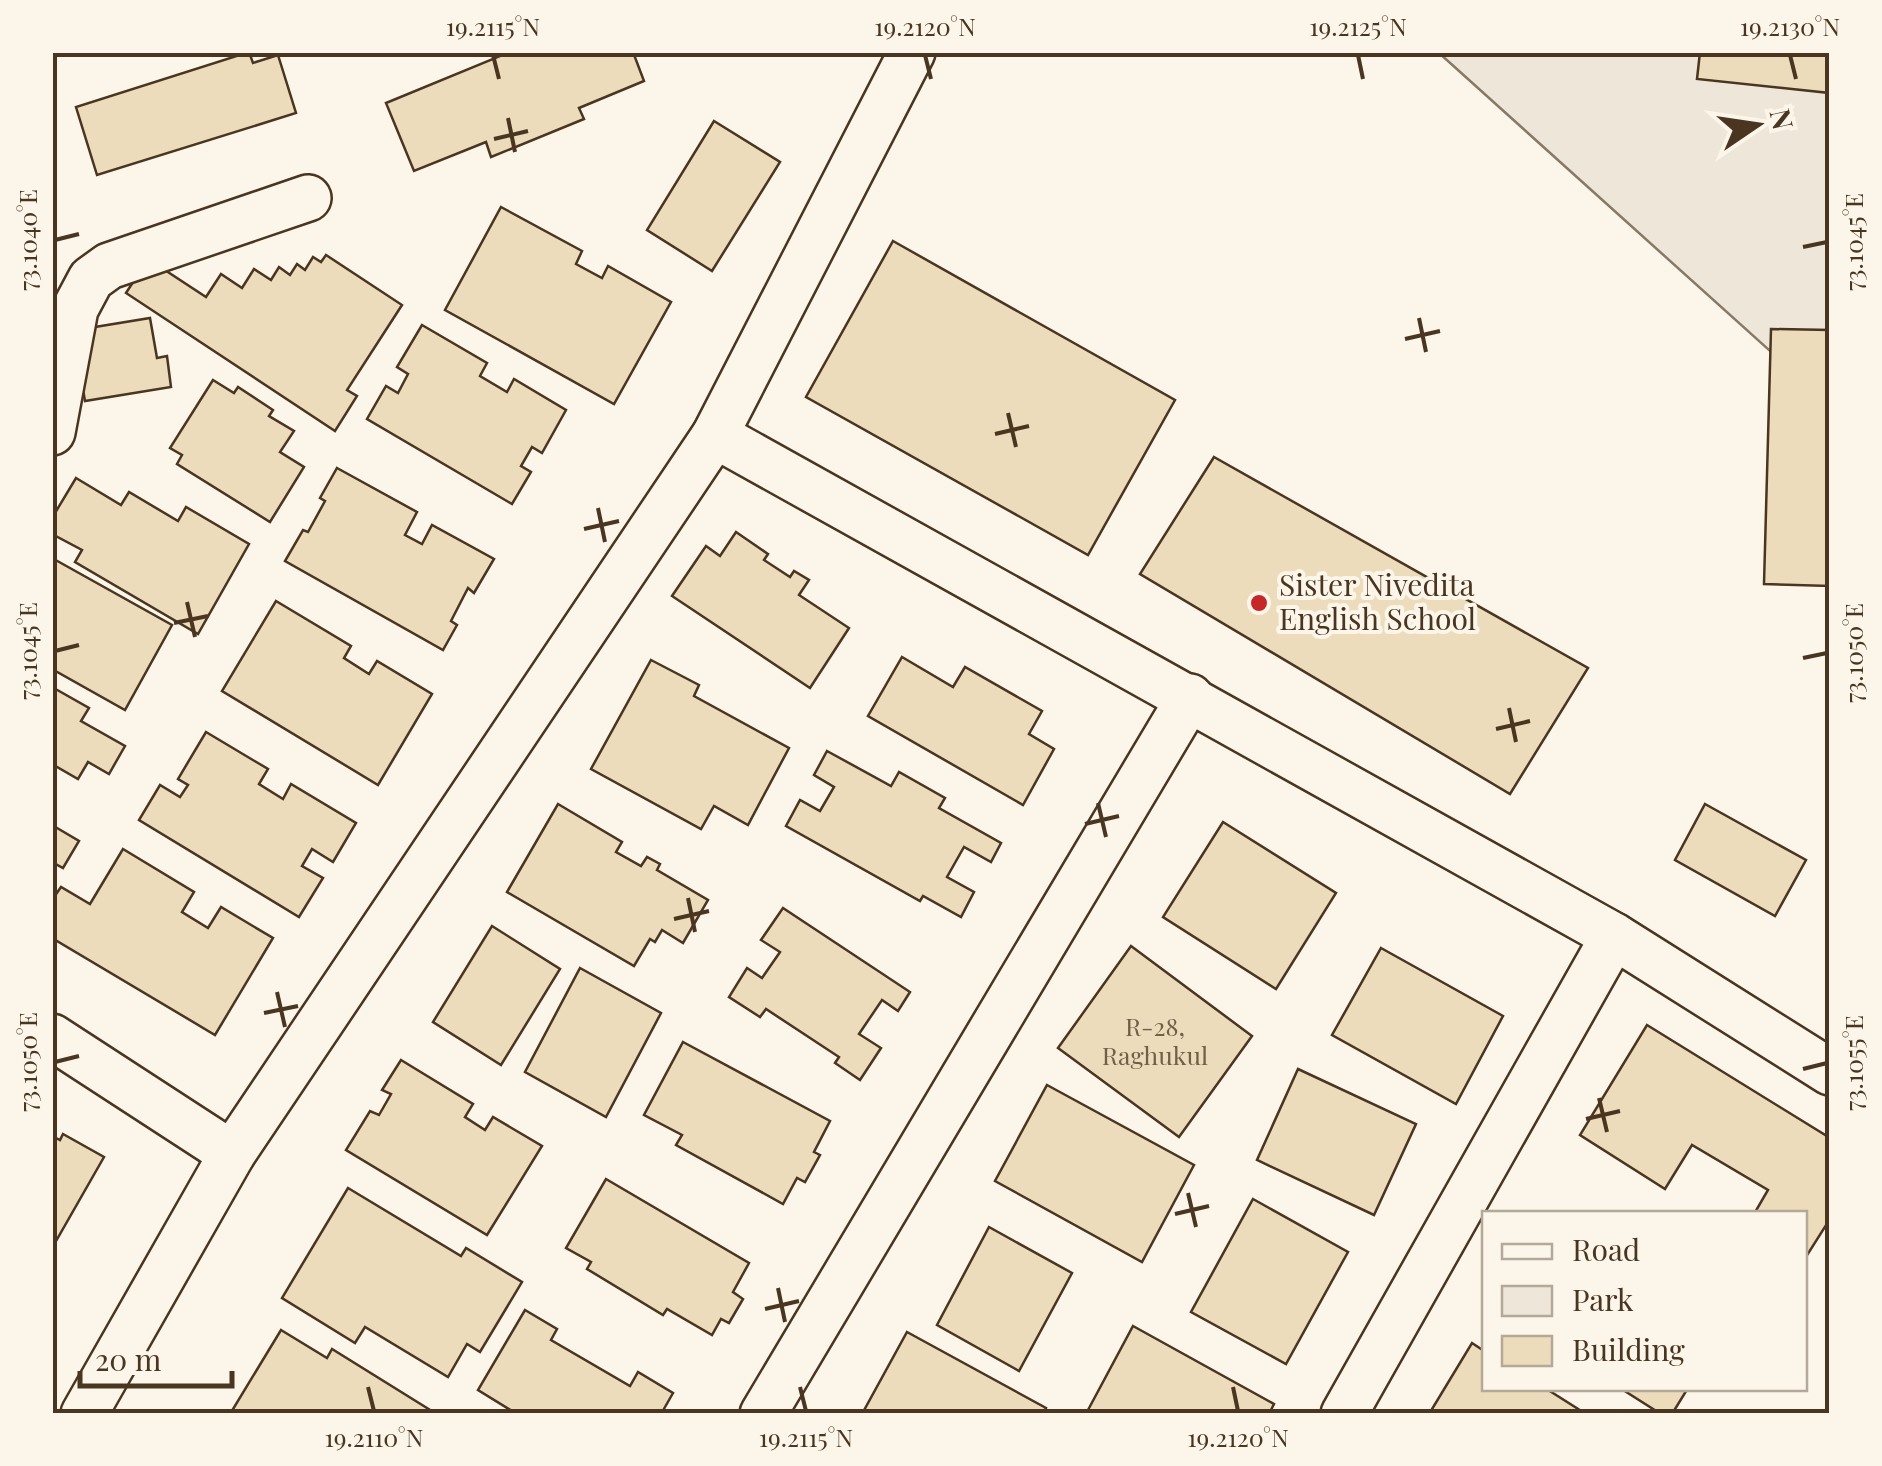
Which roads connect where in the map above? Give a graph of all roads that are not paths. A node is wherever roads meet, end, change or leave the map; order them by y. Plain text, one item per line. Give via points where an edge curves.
1 (912, 52) edge
2 (308, 198) dead end
3 (52, 432) edge
4 (715, 435) junction
5 (1190, 697) junction
6 (1614, 936) junction
7 (52, 1037) edge
8 (1830, 1072) edge
9 (232, 1154) junction
10 (84, 1414) edge
11 (763, 1414) edge
12 (1344, 1414) edge

1 - 4 street
2 - 3 street via 110,266 91,279 75,309
4 - 5 street
4 - 9 street
5 - 6 street
5 - 11 street
6 - 8 street
6 - 12 street
7 - 9 street
9 - 10 street

